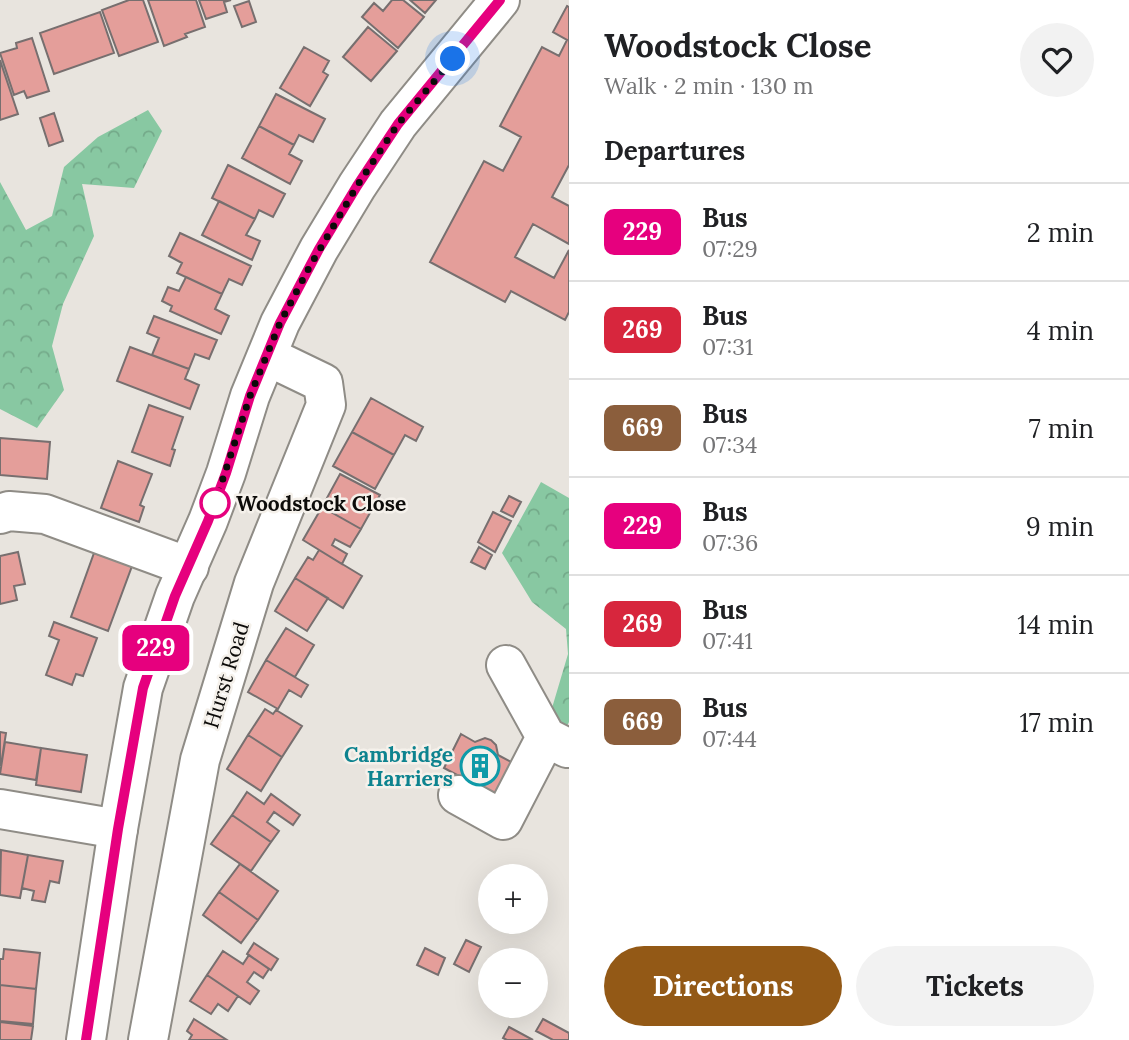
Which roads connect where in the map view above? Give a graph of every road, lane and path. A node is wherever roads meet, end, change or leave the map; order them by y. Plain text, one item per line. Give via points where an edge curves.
1 (500, 0) edge
2 (267, 356) junction
3 (0, 514) edge
4 (189, 567) junction
5 (506, 665) dead end
6 (557, 743) edge
7 (458, 794) dead end
8 (0, 809) edge
9 (118, 829) junction
10 (86, 1040) edge
11 (148, 1040) edge

1 - 2 main road via 398,124 357,186 310,266
2 - 4 main road
2 - 11 main road, Hurst Road via 323,383 326,405 254,583 200,760
3 - 4 main road via 45,514
4 - 9 main road via 143,688
5 - 6 main road
6 - 7 main road via 503,820
8 - 9 main road
9 - 10 main road

